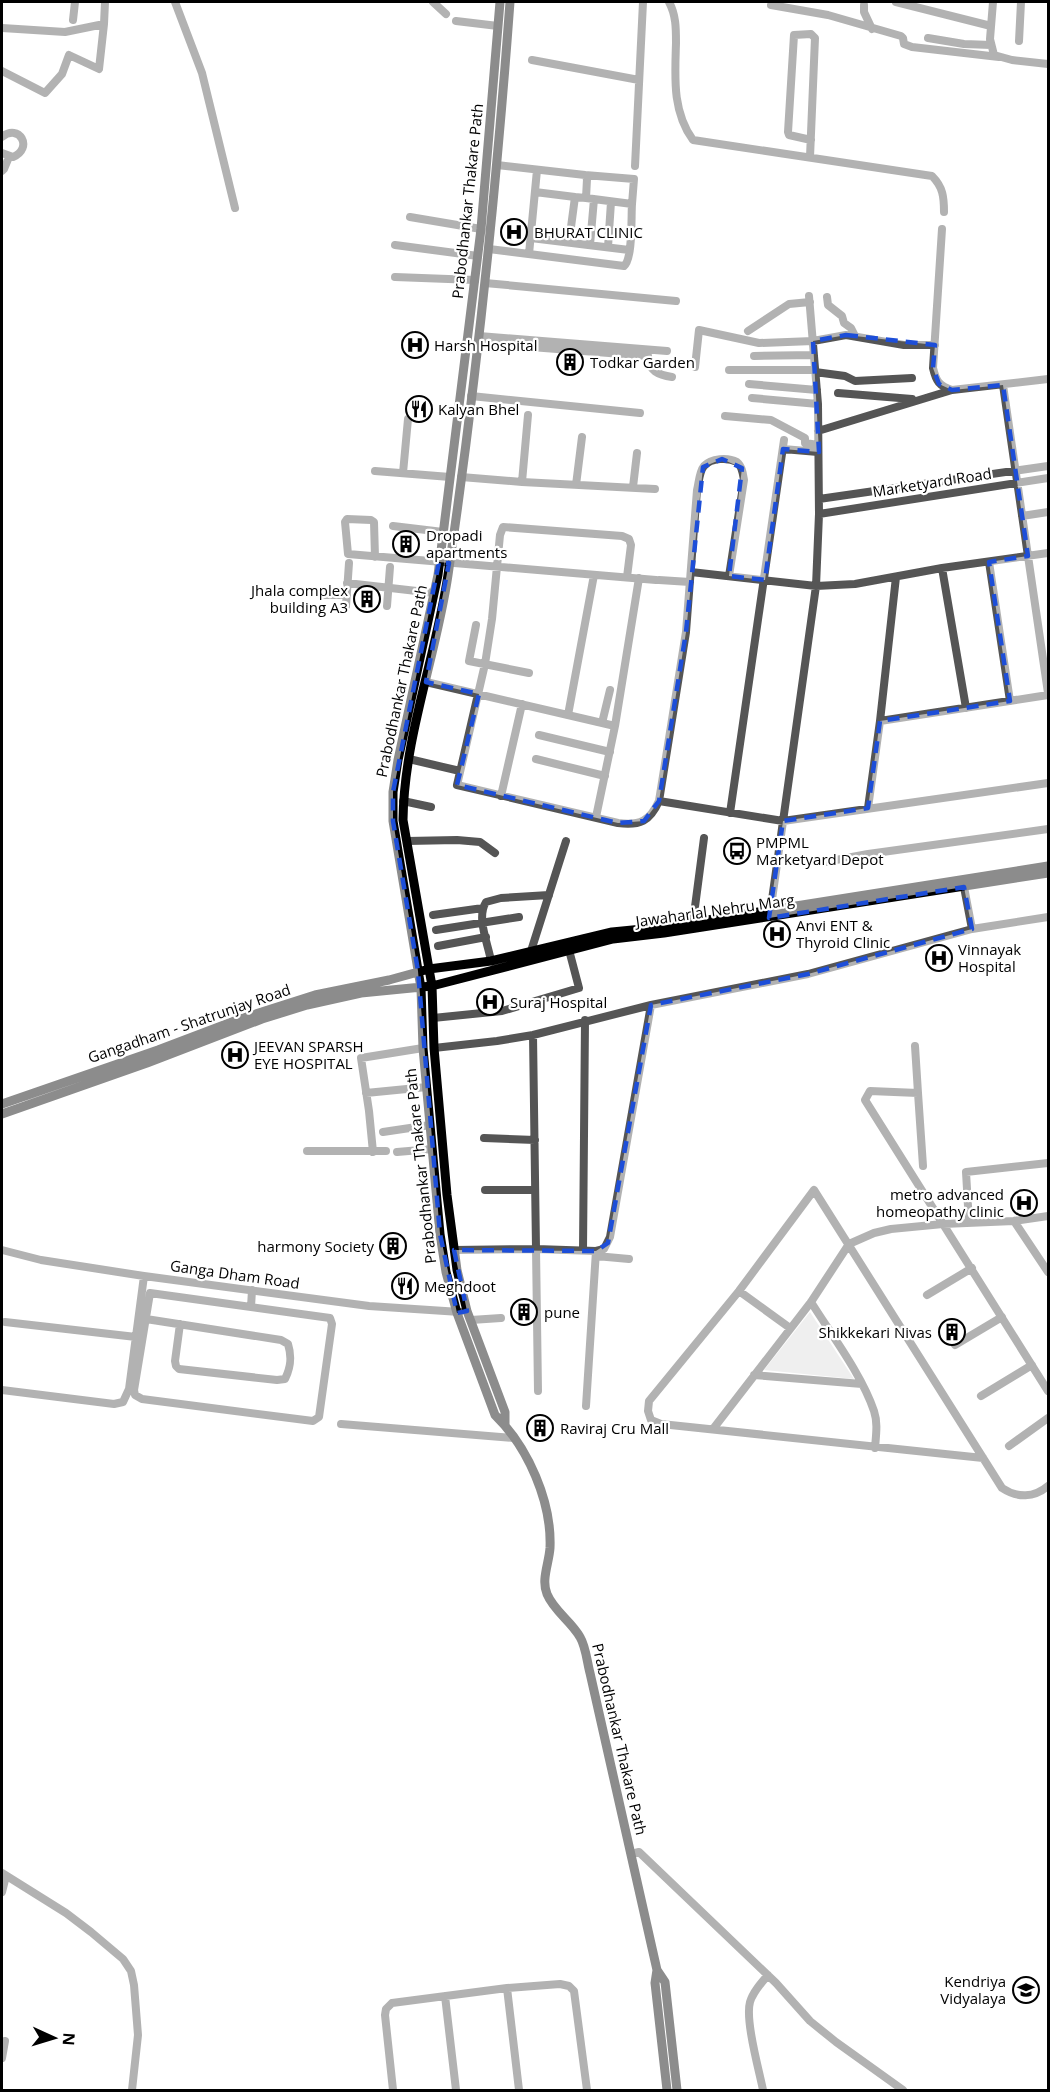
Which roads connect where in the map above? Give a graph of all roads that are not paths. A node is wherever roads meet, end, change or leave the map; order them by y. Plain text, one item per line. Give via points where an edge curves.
1 (75, 2) edge
2 (105, 2) edge
3 (175, 2) edge
4 (433, 2) edge
5 (500, 2) edge
6 (510, 2) edge
7 (642, 2) edge
8 (669, 2) edge
9 (896, 2) edge
10 (993, 2) edge
11 (1021, 2) edge
12 (771, 5) dead end
13 (864, 5) dead end
14 (446, 14) dead end
15 (73, 20) dead end
16 (456, 21) dead end
17 (104, 24) junction
18 (498, 26) junction
19 (991, 26) junction
20 (2, 28) edge
21 (872, 29) junction
22 (928, 38) dead end
23 (1019, 40) dead end
24 (991, 45) junction
25 (999, 57) junction
26 (532, 60) dead end
27 (1048, 64) edge
28 (2, 71) edge
29 (639, 80) junction
30 (2, 137) edge
31 (811, 140) junction
32 (5, 155) edge
33 (810, 157) junction
34 (497, 165) junction
35 (635, 166) dead end
36 (537, 170) junction
37 (2, 171) edge
38 (585, 175) junction
39 (535, 192) junction
40 (575, 197) junction
41 (590, 199) junction
42 (611, 202) junction
43 (632, 204) junction
44 (235, 208) dead end
45 (944, 212) dead end
46 (488, 213) junction
47 (410, 217) dead end
48 (481, 229) junction
49 (942, 229) dead end
50 (531, 238) junction
51 (569, 242) junction
52 (395, 245) dead end
53 (590, 245) junction
54 (608, 247) junction
55 (489, 249) junction
56 (629, 250) junction
57 (529, 254) junction
58 (478, 256) junction
59 (395, 277) dead end
60 (475, 280) junction
61 (485, 283) junction
62 (827, 297) dead end
63 (676, 301) dead end
64 (748, 331) dead end
65 (855, 336) junction
66 (478, 339) junction
67 (813, 341) junction
68 (935, 345) junction
69 (667, 351) dead end
70 (814, 355) junction
71 (754, 356) dead end
72 (695, 367) dead end
73 (729, 370) dead end
74 (815, 371) junction
75 (672, 377) dead end
76 (912, 378) dead end
77 (1048, 379) edge
78 (749, 384) dead end
79 (1003, 385) junction
80 (817, 390) junction
81 (952, 390) junction
82 (838, 393) dead end
83 (471, 396) junction
84 (752, 398) dead end
85 (915, 401) junction
86 (818, 404) junction
87 (640, 413) dead end
88 (528, 415) dead end
89 (725, 416) dead end
90 (408, 419) dead end
91 (818, 431) junction
92 (582, 437) dead end
93 (784, 440) dead end
94 (818, 448) junction
95 (783, 449) junction
96 (637, 453) dead end
97 (1048, 466) edge
98 (375, 471) dead end
99 (1016, 471) junction
100 (403, 473) junction
101 (450, 477) junction
102 (461, 477) junction
103 (1048, 478) edge
104 (522, 482) junction
105 (1017, 483) junction
106 (576, 485) junction
107 (633, 487) junction
108 (655, 489) dead end
109 (819, 499) junction
110 (1048, 512) edge
111 (819, 514) junction
112 (1022, 516) junction
113 (393, 526) dead end
114 (443, 532) junction
115 (1048, 553) edge
116 (375, 556) junction
117 (1028, 556) junction
118 (439, 562) junction
119 (450, 562) junction
120 (989, 562) junction
121 (349, 563) dead end
122 (390, 567) dead end
123 (496, 567) junction
124 (942, 568) junction
125 (691, 572) junction
126 (594, 575) junction
127 (729, 576) junction
128 (627, 577) junction
129 (896, 577) junction
130 (639, 578) junction
131 (765, 580) junction
132 (690, 582) junction
133 (347, 583) junction
134 (816, 586) junction
135 (388, 587) junction
136 (434, 593) junction
137 (323, 595) dead end
138 (347, 595) junction
139 (346, 606) dead end
140 (387, 606) dead end
141 (476, 625) dead end
142 (484, 664) junction
143 (529, 673) dead end
144 (426, 682) junction
145 (610, 690) dead end
146 (479, 694) junction
147 (1048, 694) edge
148 (1010, 701) junction
149 (522, 704) junction
150 (966, 708) junction
151 (568, 715) junction
152 (880, 721) junction
153 (602, 723) junction
154 (615, 726) junction
155 (539, 735) dead end
156 (610, 752) junction
157 (409, 759) junction
158 (536, 759) dead end
159 (460, 771) junction
160 (604, 776) junction
161 (1048, 783) edge
162 (501, 796) junction
163 (404, 801) junction
164 (659, 801) junction
165 (431, 807) dead end
166 (868, 808) junction
167 (730, 813) junction
168 (596, 818) junction
169 (783, 820) junction
170 (1048, 829) edge
171 (704, 838) dead end
172 (407, 841) junction
173 (566, 841) dead end
174 (495, 853) dead end
175 (825, 862) dead end
176 (1048, 866) edge
177 (1048, 873) edge
178 (964, 887) junction
179 (549, 895) junction
180 (483, 908) junction
181 (770, 914) junction
182 (433, 915) dead end
183 (519, 917) dead end
184 (1048, 917) edge
185 (693, 922) junction
186 (483, 923) junction
187 (972, 929) junction
188 (436, 930) dead end
189 (486, 937) junction
190 (438, 946) dead end
191 (572, 947) junction
192 (531, 951) junction
193 (491, 961) junction
194 (429, 969) junction
195 (418, 971) junction
196 (389, 985) junction
197 (432, 986) junction
198 (421, 988) junction
199 (651, 1005) junction
200 (433, 1018) junction
201 (585, 1020) junction
202 (533, 1035) junction
203 (915, 1046) dead end
204 (423, 1048) junction
205 (434, 1048) junction
206 (427, 1087) junction
207 (366, 1093) junction
208 (918, 1093) junction
209 (2, 1104) edge
210 (2, 1114) edge
211 (430, 1125) junction
212 (382, 1132) dead end
213 (484, 1138) dead end
214 (535, 1140) junction
215 (432, 1149) junction
216 (307, 1151) dead end
217 (386, 1151) dead end
218 (372, 1152) junction
219 (397, 1152) dead end
220 (1048, 1164) edge
221 (923, 1166) dead end
222 (485, 1190) dead end
223 (535, 1190) junction
224 (1048, 1216) edge
225 (1014, 1221) junction
226 (969, 1223) junction
227 (943, 1224) junction
228 (849, 1244) junction
229 (536, 1249) junction
230 (2, 1250) edge
231 (454, 1250) junction
232 (583, 1250) junction
233 (596, 1254) junction
234 (629, 1259) dead end
235 (972, 1268) junction
236 (1048, 1272) edge
237 (144, 1276) junction
238 (252, 1290) junction
239 (739, 1291) junction
240 (927, 1295) dead end
241 (811, 1302) junction
242 (250, 1307) junction
243 (457, 1313) junction
244 (469, 1316) junction
245 (1002, 1317) junction
246 (501, 1318) dead end
247 (146, 1319) junction
248 (6, 1322) dead end
249 (180, 1324) junction
250 (790, 1328) junction
251 (136, 1337) junction
252 (955, 1345) dead end
253 (1032, 1365) junction
254 (754, 1375) junction
255 (862, 1383) junction
256 (2, 1390) edge
257 (538, 1390) dead end
258 (1048, 1391) edge
259 (981, 1396) dead end
260 (586, 1406) dead end
261 (1048, 1418) edge
262 (341, 1424) dead end
263 (505, 1425) junction
264 (713, 1429) junction
265 (513, 1438) junction
266 (1009, 1446) dead end
267 (875, 1448) junction
268 (983, 1458) junction
269 (1048, 1486) edge
270 (631, 1854) junction
271 (4, 1874) edge
272 (2, 1892) edge
273 (657, 1970) junction
274 (768, 1975) junction
275 (507, 1988) junction
276 (446, 1996) junction
277 (5, 2041) dead end
278 (2, 2058) edge
279 (132, 2091) edge
280 (393, 2091) edge
281 (456, 2091) edge
282 (519, 2091) edge
283 (587, 2091) edge
284 (667, 2091) edge
285 (677, 2091) edge
286 (763, 2091) edge
287 (903, 2091) edge

1 - 15 street
2 - 17 street
3 - 44 street via 202,73
4 - 14 street
5 - 18 main road, Prabodhankar Thakare Path
6 - 34 main road, Prabodhankar Thakare Path
7 - 29 street
8 - 33 street via 676,26 675,90 680,117 693,140
9 - 19 street
10 - 19 street
11 - 23 street
12 - 21 street via 828,15
13 - 21 street
16 - 18 street
17 - 20 street via 65,32
17 - 28 street via 99,69 69,55 62,74 45,93
18 - 46 main road, Prabodhankar Thakare Path
19 - 24 street
21 - 25 street via 901,36 904,44 912,47
22 - 24 street
24 - 25 street via 994,55
25 - 27 street
26 - 29 street
29 - 35 street
30 - 32 street via 15,133 23,141 21,153 13,158
31 - 31 street via 815,38 800,33 794,35 788,132 794,138
31 - 33 street
32 - 37 street
33 - 45 street via 932,176 944,196
34 - 36 street
34 - 46 main road, Prabodhankar Thakare Path
36 - 38 street
36 - 39 street
38 - 41 street
38 - 43 street via 634,179
39 - 40 street
39 - 50 street
40 - 41 street
40 - 51 street
41 - 42 street
41 - 53 street
42 - 43 street
42 - 54 street
43 - 56 street
46 - 48 main road, Prabodhankar Thakare Path
46 - 55 main road, Prabodhankar Thakare Path
47 - 48 street
48 - 58 main road, Prabodhankar Thakare Path
49 - 68 street
50 - 51 street
50 - 57 street
51 - 53 street
52 - 58 street
53 - 54 street
54 - 56 street
55 - 57 street
55 - 61 main road, Prabodhankar Thakare Path
56 - 57 street via 624,266
58 - 60 main road, Prabodhankar Thakare Path
59 - 60 street
60 - 101 main road, Prabodhankar Thakare Path
61 - 63 street
61 - 66 main road, Prabodhankar Thakare Path
62 - 65 street via 828,305 842,316
64 - 67 street via 789,304 809,299
65 - 67 street
65 - 68 street via 904,345
66 - 69 street
66 - 75 street via 648,356 653,371
66 - 83 main road, Prabodhankar Thakare Path
67 - 70 street
67 - 72 street via 759,343 699,330
68 - 81 street via 935,379
70 - 71 street
70 - 74 street
73 - 74 street
74 - 76 street via 855,381
74 - 80 street
77 - 79 street
78 - 80 street
79 - 81 street
79 - 99 street
80 - 86 street
81 - 85 street
82 - 85 street
83 - 87 street
83 - 102 main road, Prabodhankar Thakare Path
84 - 86 street
85 - 91 street
86 - 91 street
88 - 104 street
89 - 94 street via 771,420
90 - 100 street
91 - 94 street
92 - 106 street
93 - 95 street
94 - 95 street
94 - 109 street
95 - 131 street
96 - 107 street
97 - 99 street, Marketyard Road
98 - 100 street
99 - 105 street
99 - 109 street, Marketyard Road
100 - 101 street
101 - 114 main road, Prabodhankar Thakare Path
102 - 104 street
102 - 119 main road, Prabodhankar Thakare Path
103 - 105 street, Marketyard Road
104 - 106 street
105 - 111 street, Marketyard Road
105 - 112 street
106 - 107 street
107 - 108 street
109 - 111 street
110 - 112 street
111 - 134 street
112 - 117 street
113 - 114 street
114 - 118 main road, Prabodhankar Thakare Path
115 - 117 street
116 - 116 street via 348,555 347,519 374,522
116 - 118 street
117 - 120 street
117 - 147 street
118 - 119 street
118 - 136 main road, Prabodhankar Thakare Path
119 - 123 street
119 - 144 main road, Prabodhankar Thakare Path
120 - 124 street
120 - 148 street
121 - 133 street
122 - 135 street
123 - 126 street
123 - 128 street via 503,527 520,527 622,536 631,545
123 - 142 street
124 - 129 street
124 - 150 street
125 - 127 street
125 - 127 street via 700,474 711,461 722,459 736,462 742,468 744,480
125 - 132 street
126 - 128 street
126 - 151 street
127 - 131 street
128 - 130 street
129 - 134 street
129 - 152 street
130 - 132 street
130 - 154 street
131 - 134 street
131 - 167 street
132 - 164 street via 686,632
133 - 135 street
133 - 138 street
134 - 169 street
135 - 136 street
135 - 140 street
136 - 195 main road, Prabodhankar Thakare Path via 393,792 393,821
137 - 138 street
138 - 139 street
141 - 142 street via 469,661
142 - 143 street
142 - 146 street
144 - 146 street
144 - 157 main road, Prabodhankar Thakare Path
145 - 153 street
146 - 149 street
146 - 159 street
147 - 148 street
148 - 150 street
149 - 151 street
149 - 162 street
150 - 152 street
151 - 153 street
152 - 166 street
153 - 154 street
154 - 156 street
155 - 156 street
156 - 160 street
157 - 159 street
157 - 163 main road, Prabodhankar Thakare Path
158 - 160 street
159 - 162 street via 457,785
160 - 168 street
161 - 166 street
162 - 168 street
163 - 165 street
163 - 172 main road, Prabodhankar Thakare Path
164 - 167 street
164 - 168 street via 644,821 630,824
166 - 169 street
167 - 169 street
169 - 181 street
170 - 175 street
171 - 185 street
172 - 174 street via 480,842
172 - 194 main road, Prabodhankar Thakare Path
173 - 179 street
176 - 181 main road, Jawaharlal Nehru Marg
177 - 178 main road, Jawaharlal Nehru Marg
178 - 181 main road, Jawaharlal Nehru Marg
178 - 187 street
179 - 180 street via 493,900
179 - 192 street
180 - 182 street
180 - 186 street
181 - 185 main road, Jawaharlal Nehru Marg
181 - 191 main road, Jawaharlal Nehru Marg
183 - 186 street
184 - 187 street
185 - 191 main road, Jawaharlal Nehru Marg via 612,932
186 - 188 street
186 - 189 street
187 - 199 street via 808,974
189 - 190 street
189 - 193 street
191 - 192 main road, Jawaharlal Nehru Marg
191 - 197 main road, Jawaharlal Nehru Marg
191 - 200 street via 579,988 502,1011
192 - 193 main road, Jawaharlal Nehru Marg
193 - 194 main road, Jawaharlal Nehru Marg
194 - 195 main road, Jawaharlal Nehru Marg
194 - 197 main road, Prabodhankar Thakare Path
195 - 196 main road, Jawaharlal Nehru Marg
195 - 198 main road, Prabodhankar Thakare Path
196 - 198 main road, Jawaharlal Nehru Marg
196 - 209 main road, Gangadham - Shatrunjay Road via 315,995
196 - 210 main road, Gangadham - Shatrunjay Road via 262,1019
197 - 198 main road, Jawaharlal Nehru Marg
197 - 200 main road, Prabodhankar Thakare Path
198 - 204 main road, Prabodhankar Thakare Path
199 - 201 street
199 - 233 street via 610,1237
200 - 205 main road, Prabodhankar Thakare Path
201 - 202 street
201 - 232 street
202 - 205 street
202 - 214 street
203 - 208 street
204 - 206 main road, Prabodhankar Thakare Path
204 - 207 street via 361,1059
205 - 231 main road, Prabodhankar Thakare Path
206 - 207 street
206 - 211 main road, Prabodhankar Thakare Path
207 - 218 street
208 - 221 street
208 - 227 street via 870,1091 865,1100
211 - 212 street
211 - 215 main road, Prabodhankar Thakare Path
213 - 214 street
214 - 223 street
215 - 219 street
215 - 243 main road, Prabodhankar Thakare Path via 440,1234
216 - 218 street
217 - 218 street
220 - 226 street via 966,1172
222 - 223 street
223 - 229 street
224 - 225 street
225 - 226 street
225 - 236 street
226 - 227 street
227 - 228 street via 891,1229
227 - 235 street
228 - 239 street via 813,1190
228 - 241 street
228 - 268 street
229 - 231 street
229 - 232 street
229 - 257 street
230 - 237 street, Ganga Dham Road
231 - 244 main road, Prabodhankar Thakare Path
232 - 233 street
233 - 234 street
233 - 260 street
235 - 240 street
235 - 245 street
237 - 238 street, Ganga Dham Road
237 - 251 street
238 - 242 street
238 - 243 street, Ganga Dham Road
239 - 250 street
239 - 264 street via 649,1401 651,1420
241 - 250 street
241 - 255 street
242 - 247 street via 150,1293
242 - 247 street via 330,1318 321,1412 313,1421 135,1395
243 - 244 street, Ganga Dham Road
243 - 263 main road, Prabodhankar Thakare Path via 495,1415
244 - 246 street, Ganga Dham Road
244 - 263 main road, Prabodhankar Thakare Path via 505,1412
245 - 252 street
245 - 253 street
247 - 249 street
248 - 251 street
249 - 249 street via 281,1340 288,1344 291,1354 289,1371 285,1379 277,1380 179,1369 175,1360
250 - 254 street
251 - 256 street via 129,1389 123,1402
253 - 258 street
253 - 259 street
254 - 255 street
254 - 264 street
255 - 267 street via 875,1412
261 - 266 street
262 - 265 street
263 - 265 main road, Prabodhankar Thakare Path
264 - 267 street
265 - 270 main road, Prabodhankar Thakare Path via 540,1490 549,1537 546,1591 552,1605 581,1639
267 - 268 street
268 - 269 street via 1002,1488 1009,1492 1032,1495
270 - 273 main road, Prabodhankar Thakare Path
270 - 274 street via 639,1852
271 - 272 street
271 - 279 street via 91,1932 123,1959 131,1971 138,2035
273 - 284 main road, Prabodhankar Thakare Path via 655,1983
273 - 285 main road, Prabodhankar Thakare Path via 665,1982
274 - 286 street via 750,2002 749,2016
274 - 287 street via 810,2021
275 - 276 street
275 - 282 street
275 - 283 street via 560,1984 574,1991
276 - 280 street via 392,2003 386,2009
276 - 281 street
277 - 278 street

